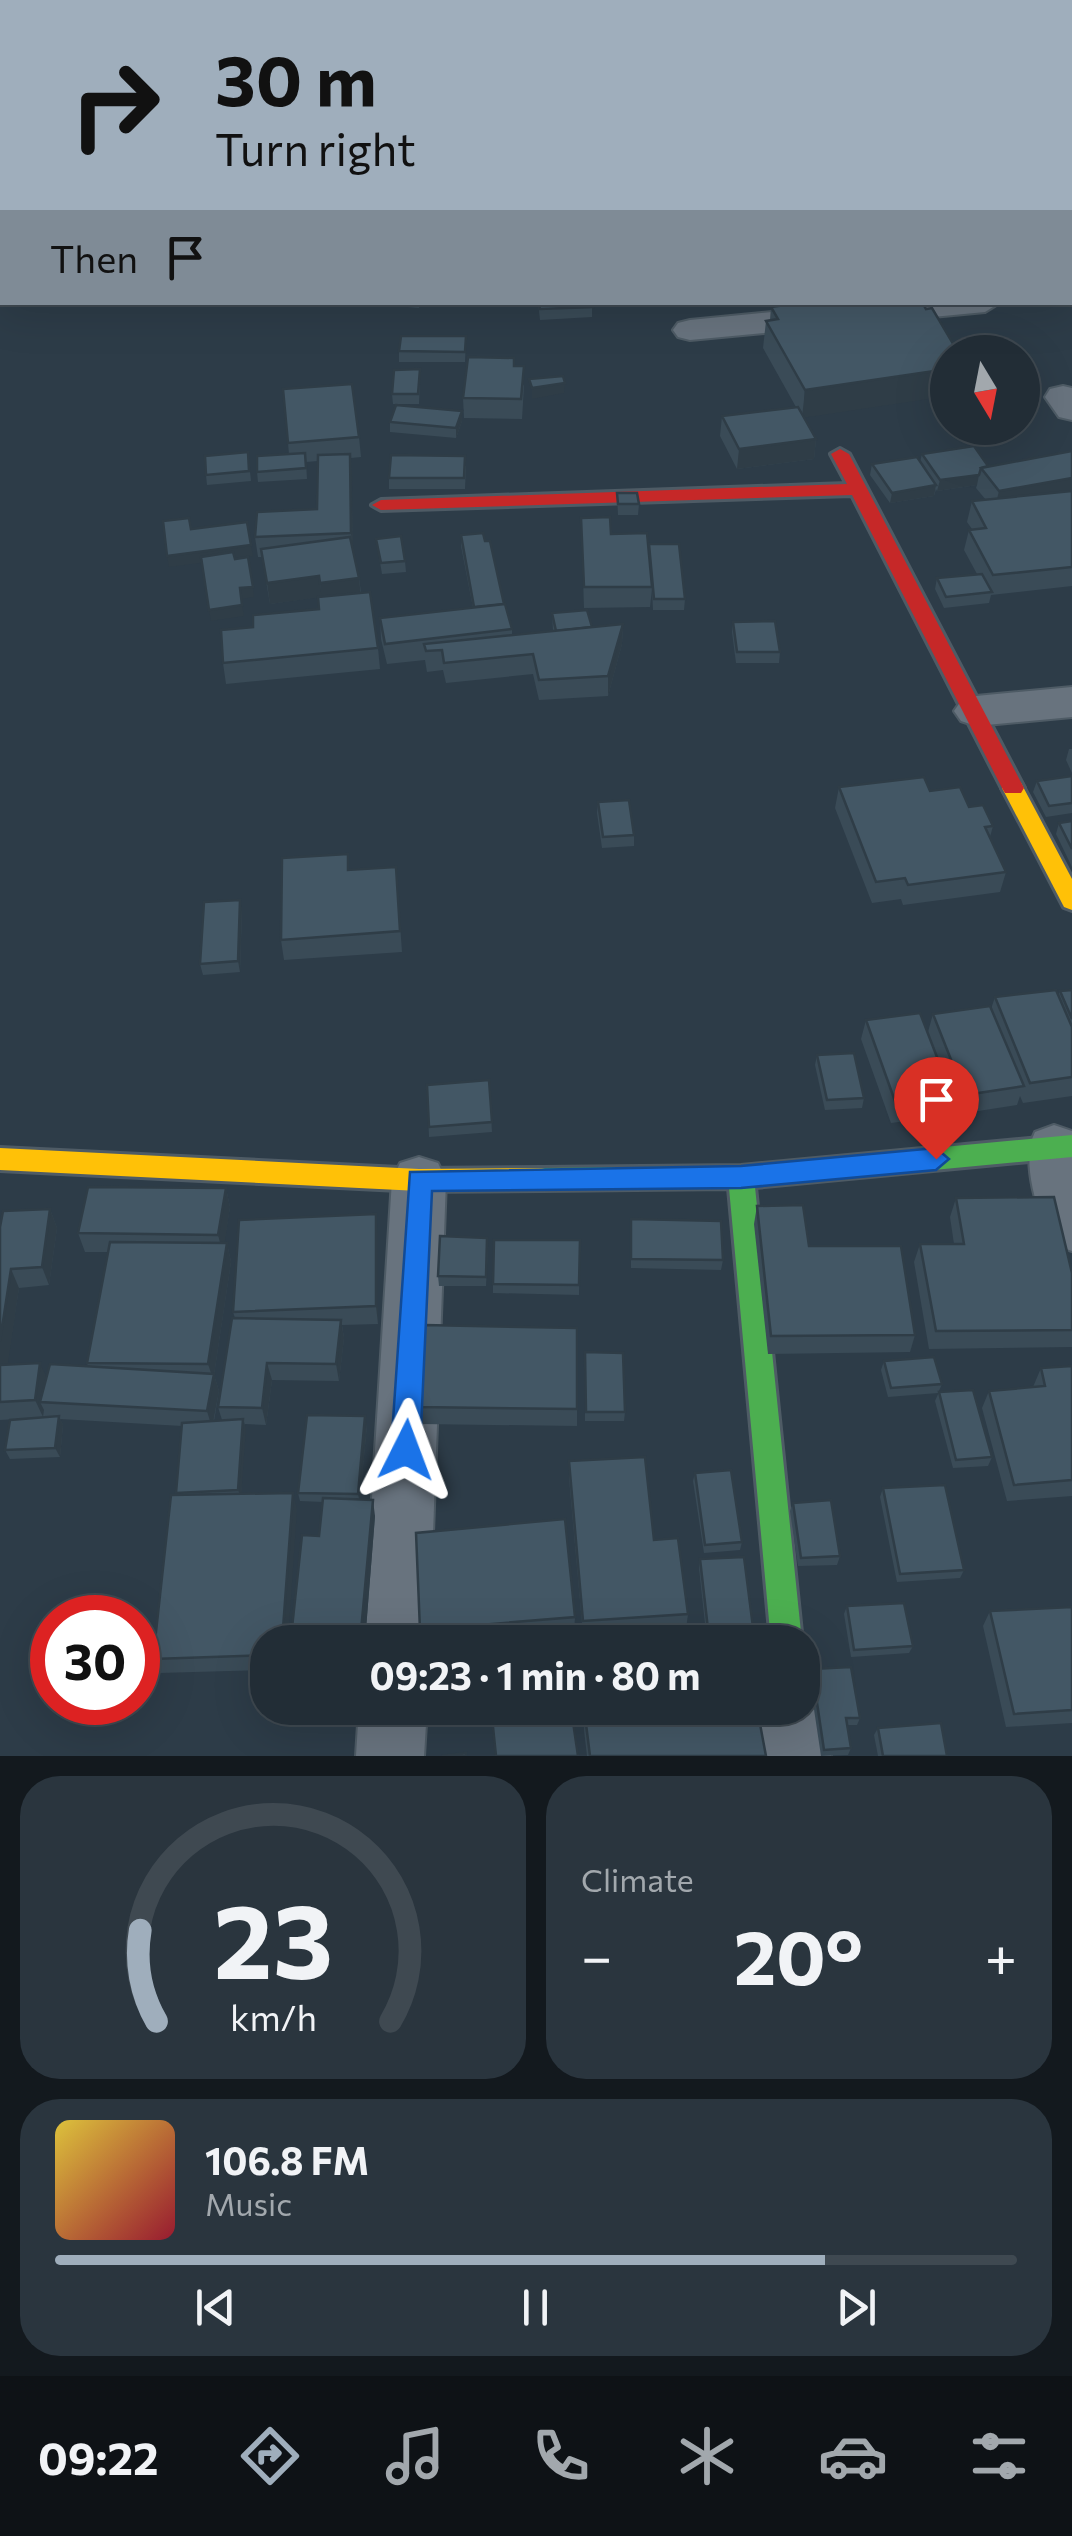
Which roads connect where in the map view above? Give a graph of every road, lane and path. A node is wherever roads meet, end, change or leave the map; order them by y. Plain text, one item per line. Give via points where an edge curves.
1 (953, 305) edge
2 (690, 330) dead end
3 (840, 454) dead end
4 (858, 489) junction
5 (381, 505) dead end
6 (1072, 702) edge
7 (976, 711) junction
8 (1072, 901) edge
9 (1063, 1147) edge
10 (0, 1159) edge
11 (741, 1177) junction
12 (420, 1180) junction
13 (1072, 1226) edge
14 (397, 1625) edge
15 (784, 1625) edge
16 (392, 1725) edge
17 (794, 1725) edge
18 (390, 1756) edge
19 (797, 1756) edge

1 - 2 street
3 - 4 street
4 - 5 street
4 - 7 street
6 - 7 street
7 - 8 street
9 - 11 street
9 - 13 street
10 - 12 street
11 - 12 street
11 - 15 street
12 - 14 street
16 - 18 street
17 - 19 street

